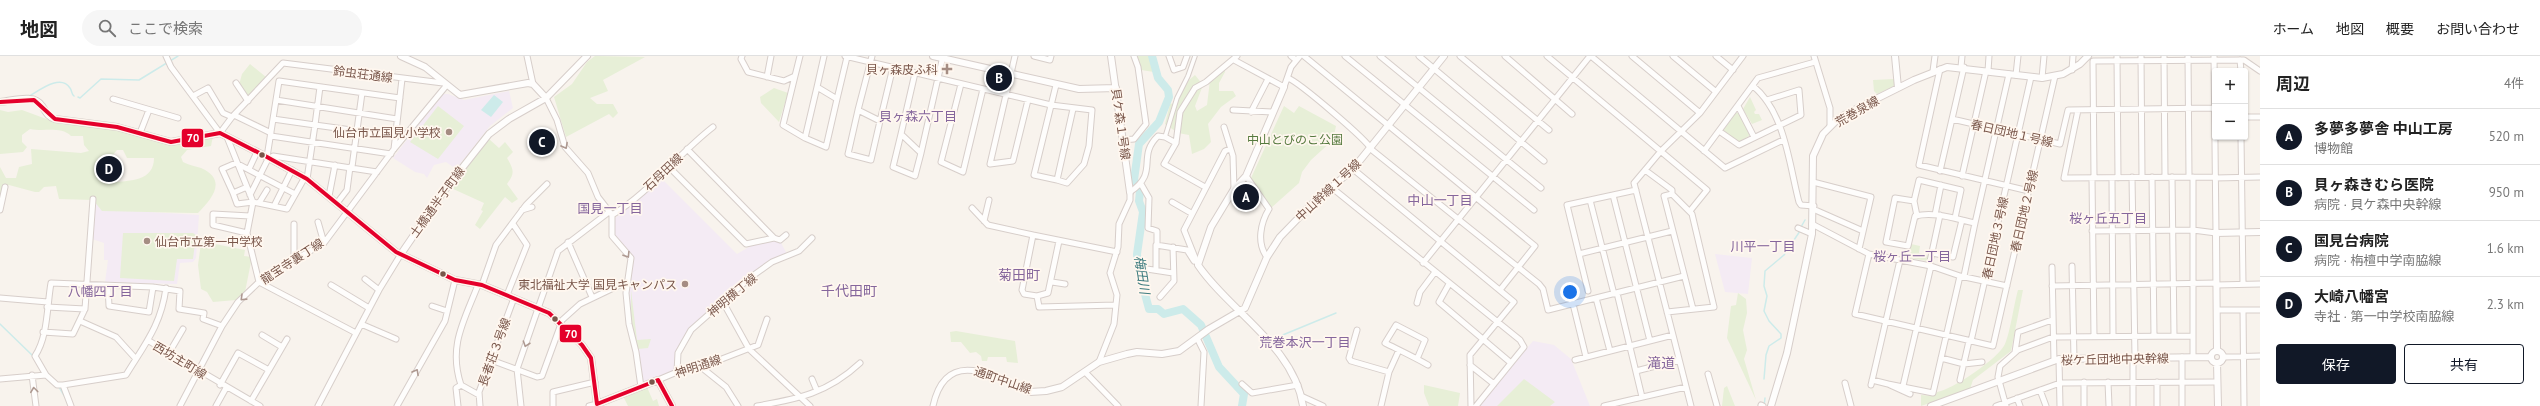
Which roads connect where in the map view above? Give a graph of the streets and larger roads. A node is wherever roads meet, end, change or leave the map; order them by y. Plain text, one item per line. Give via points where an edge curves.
1 (401, 56) edge
2 (528, 56) edge
3 (587, 56) edge
4 (742, 56) edge
5 (771, 56) edge
6 (800, 56) edge
7 (824, 56) edge
8 (846, 56) edge
9 (872, 56) edge
10 (933, 56) edge
11 (1015, 56) edge
12 (1034, 56) edge
13 (1051, 56) edge
14 (1111, 56) edge
15 (1134, 56) edge
16 (1169, 56) edge
17 (1187, 56) edge
18 (1195, 56) edge
19 (1291, 56) edge
20 (1304, 56) edge
21 (1345, 56) edge
22 (1380, 56) edge
23 (1419, 56) edge
24 (1444, 56) edge
25 (1460, 56) edge
26 (1504, 56) edge
27 (1547, 56) edge
28 (1590, 56) edge
29 (1632, 56) edge
30 (1673, 56) edge
31 (1716, 56) edge
32 (1743, 56) edge
33 (1814, 56) edge
34 (1895, 56) edge
35 (1935, 56) edge
36 (1962, 56) edge
37 (1989, 56) edge
38 (2018, 56) edge
39 (2044, 56) edge
40 (2073, 56) edge
41 (2088, 56) edge
42 (2248, 56) edge
43 (167, 57) edge
44 (943, 57) edge
45 (1236, 58) edge
46 (1298, 58) edge
47 (2117, 58) edge
48 (2141, 58) edge
49 (2164, 58) edge
50 (2188, 58) edge
51 (2214, 58) edge
52 (2240, 60) junction
53 (870, 62) junction
54 (1815, 62) junction
55 (2250, 64) junction
56 (1962, 67) junction
57 (893, 68) junction
58 (2240, 68) edge
59 (1434, 69) junction
60 (1732, 70) junction
61 (1936, 70) junction
62 (2072, 70) junction
63 (1987, 71) junction
64 (2260, 71) edge
65 (915, 73) junction
66 (1010, 74) junction
67 (2009, 74) junction
68 (2016, 75) junction
69 (795, 76) junction
70 (2055, 76) junction
71 (767, 77) junction
72 (1572, 77) junction
73 (2031, 77) junction
74 (938, 78) junction
75 (1288, 78) junction
76 (2042, 78) junction
77 (402, 79) junction
78 (1268, 79) junction
79 (236, 83) dead end
80 (445, 84) junction
81 (533, 84) junction
82 (961, 84) junction
83 (1056, 85) junction
84 (1753, 86) junction
85 (320, 87) junction
86 (816, 87) junction
87 (1284, 87) junction
88 (1116, 88) junction
89 (1418, 88) junction
90 (1898, 88) junction
91 (983, 89) junction
92 (1715, 91) junction
93 (362, 93) junction
94 (1005, 95) junction
95 (193, 96) junction
96 (400, 98) junction
97 (546, 98) junction
98 (113, 99) dead end
99 (837, 99) junction
100 (276, 100) junction
101 (1028, 100) junction
102 (1554, 100) junction
103 (1767, 100) junction
104 (248, 101) junction
105 (0, 102) edge
106 (2214, 104) edge
107 (1405, 105) junction
108 (1051, 106) junction
109 (1738, 106) junction
110 (318, 107) junction
111 (2188, 108) junction
112 (2212, 108) edge
113 (1073, 109) junction
114 (2118, 109) junction
115 (2141, 109) junction
116 (2164, 109) junction
117 (149, 110) junction
118 (858, 110) junction
119 (1233, 110) dead end
120 (2078, 110) junction
121 (2094, 110) junction
122 (1252, 112) junction
123 (1273, 112) junction
124 (360, 113) junction
125 (1700, 113) junction
126 (1572, 114) dead end
127 (233, 116) junction
128 (2248, 117) edge
129 (2260, 117) edge
130 (178, 118) dead end
131 (273, 119) junction
132 (397, 119) junction
133 (1952, 119) junction
134 (1538, 120) junction
135 (880, 121) junction
136 (1973, 124) junction
137 (315, 125) junction
138 (1779, 126) junction
139 (1830, 126) junction
140 (713, 127) dead end
141 (1224, 127) dead end
142 (1387, 127) junction
143 (1996, 129) junction
144 (1549, 130) dead end
145 (356, 131) junction
146 (1719, 131) junction
147 (1682, 132) junction
148 (220, 133) junction
149 (140, 134) junction
150 (271, 134) junction
151 (901, 134) junction
152 (2019, 135) junction
153 (395, 136) junction
154 (227, 137) junction
155 (1165, 137) junction
156 (1754, 137) junction
157 (805, 138) junction
158 (1123, 140) junction
159 (1783, 140) junction
160 (2040, 140) junction
161 (2215, 140) edge
162 (2241, 140) edge
163 (1520, 142) junction
164 (313, 143) junction
165 (1176, 143) junction
166 (354, 148) junction
167 (1230, 148) junction
168 (1371, 148) junction
169 (687, 149) junction
170 (1704, 150) junction
171 (257, 152) junction
172 (392, 152) junction
173 (1661, 152) junction
174 (921, 153) junction
175 (269, 157) junction
176 (1506, 159) junction
177 (310, 161) junction
178 (1544, 161) dead end
179 (236, 163) junction
180 (335, 165) junction
181 (351, 167) junction
182 (670, 168) junction
183 (249, 169) junction
184 (1353, 169) junction
185 (292, 170) junction
186 (1645, 170) junction
187 (1940, 171) junction
188 (377, 172) junction
189 (260, 176) junction
190 (1246, 176) junction
191 (1492, 176) junction
192 (1962, 176) junction
193 (2142, 177) junction
194 (2152, 177) junction
195 (2165, 177) junction
196 (2172, 177) junction
197 (2191, 177) junction
198 (2260, 177) edge
199 (306, 178) junction
200 (2093, 178) junction
201 (2112, 178) junction
202 (2118, 178) junction
203 (2132, 178) junction
204 (2215, 178) junction
205 (2242, 178) junction
206 (1057, 180) junction
207 (1984, 181) junction
208 (1813, 182) junction
209 (547, 184) dead end
210 (1141, 184) junction
211 (1941, 185) junction
212 (2007, 186) junction
213 (247, 187) junction
214 (1331, 187) junction
215 (5, 188) dead end
216 (283, 188) junction
217 (1205, 188) junction
218 (1541, 188) dead end
219 (1234, 189) junction
220 (267, 190) dead end
221 (1132, 190) junction
222 (1636, 190) junction
223 (2029, 191) junction
224 (233, 193) junction
225 (295, 194) junction
226 (1672, 194) junction
227 (250, 195) junction
228 (1613, 195) junction
229 (329, 196) junction
230 (1475, 197) junction
231 (93, 199) dead end
232 (989, 200) dead end
233 (1590, 200) junction
234 (1914, 201) junction
235 (252, 202) junction
236 (1172, 202) dead end
237 (259, 203) junction
238 (337, 203) junction
239 (274, 206) junction
240 (532, 207) dead end
241 (1813, 207) junction
242 (972, 208) dead end
243 (0, 210) edge
244 (522, 210) junction
245 (1534, 210) dead end
246 (1690, 211) junction
247 (348, 212) junction
248 (1191, 212) junction
249 (610, 214) junction
250 (1938, 215) junction
251 (250, 216) junction
252 (1918, 216) junction
253 (1458, 218) junction
254 (1955, 218) junction
255 (1962, 220) junction
256 (318, 222) dead end
257 (984, 222) junction
258 (1975, 223) junction
259 (294, 224) dead end
260 (513, 224) junction
261 (1812, 224) junction
262 (1801, 229) dead end
263 (2173, 230) junction
264 (2193, 230) junction
265 (1672, 231) junction
266 (1863, 231) junction
267 (2092, 231) junction
268 (2113, 231) junction
269 (2133, 231) junction
270 (2153, 231) junction
271 (2216, 232) junction
272 (2242, 232) junction
273 (2260, 232) edge
274 (247, 234) junction
275 (1812, 234) junction
276 (786, 235) dead end
277 (1032, 235) junction
278 (1648, 237) junction
279 (774, 238) junction
280 (812, 238) dead end
281 (1059, 241) junction
282 (1440, 241) junction
283 (568, 242) junction
284 (324, 243) junction
285 (1625, 243) junction
286 (1157, 245) junction
287 (1173, 246) junction
288 (1602, 249) junction
289 (1859, 249) junction
290 (1117, 252) junction
291 (1932, 253) junction
292 (401, 254) junction
293 (1579, 254) junction
294 (1869, 254) junction
295 (1267, 257) junction
296 (294, 259) junction
297 (1900, 260) junction
298 (1423, 263) junction
299 (1198, 265) junction
300 (1930, 266) junction
301 (2072, 266) dead end
302 (1518, 267) junction
303 (2052, 267) dead end
304 (1147, 268) dead end
305 (1156, 269) junction
306 (1435, 272) junction
307 (1173, 273) junction
308 (1684, 276) junction
309 (1962, 276) junction
310 (365, 279) dead end
311 (456, 280) junction
312 (628, 281) junction
313 (1986, 281) junction
314 (259, 282) junction
315 (1052, 282) junction
316 (1659, 283) junction
317 (1065, 284) dead end
318 (1449, 284) junction
319 (2134, 284) junction
320 (2153, 284) junction
321 (2173, 284) junction
322 (2193, 284) junction
323 (2216, 284) junction
324 (2243, 284) junction
325 (2260, 284) edge
326 (86, 285) junction
327 (331, 285) dead end
328 (480, 285) junction
329 (2073, 285) junction
330 (2093, 285) junction
331 (2113, 285) junction
332 (108, 286) junction
333 (2007, 286) junction
334 (2052, 286) junction
335 (153, 287) junction
336 (166, 288) junction
337 (1637, 288) junction
338 (379, 290) junction
339 (1500, 290) junction
340 (1588, 292) dead end
341 (1615, 294) junction
342 (507, 295) junction
343 (1037, 296) junction
344 (592, 297) junction
345 (1160, 297) dead end
346 (0, 298) edge
347 (514, 298) junction
348 (1596, 298) junction
349 (723, 302) junction
350 (1417, 303) dead end
351 (48, 304) junction
352 (1573, 304) junction
353 (1116, 305) junction
354 (432, 306) dead end
355 (539, 307) junction
356 (370, 308) junction
357 (85, 309) junction
358 (1693, 309) junction
359 (2217, 310) junction
360 (2243, 310) junction
361 (2260, 310) edge
362 (447, 311) junction
363 (1240, 312) junction
364 (1667, 312) junction
365 (767, 319) dead end
366 (2052, 320) junction
367 (80, 321) junction
368 (1886, 321) junction
369 (560, 323) junction
370 (1497, 323) junction
371 (361, 324) junction
372 (222, 326) junction
373 (1917, 328) junction
374 (183, 329) dead end
375 (1357, 330) dead end
376 (43, 332) junction
377 (356, 333) junction
378 (1947, 334) junction
379 (262, 335) dead end
380 (1673, 335) junction
381 (2174, 335) junction
382 (1200, 336) junction
383 (2094, 336) junction
384 (2113, 336) junction
385 (2134, 336) junction
386 (2154, 336) junction
387 (2193, 336) junction
388 (2053, 337) junction
389 (2073, 337) junction
390 (287, 339) dead end
391 (396, 339) dead end
392 (1482, 340) junction
393 (149, 341) junction
394 (1650, 341) junction
395 (1970, 341) junction
396 (1630, 346) junction
397 (282, 347) junction
398 (749, 349) junction
399 (1399, 350) junction
400 (2217, 350) junction
401 (1610, 351) junction
402 (2015, 352) junction
403 (168, 353) junction
404 (2244, 356) junction
405 (2260, 356) edge
406 (1586, 357) junction
407 (2193, 357) junction
408 (2211, 357) junction
409 (2224, 357) junction
410 (136, 358) junction
411 (1941, 358) junction
412 (2134, 358) junction
413 (2182, 358) junction
414 (1417, 359) junction
415 (2074, 359) junction
416 (491, 360) junction
417 (1575, 360) dead end
418 (1679, 360) junction
419 (2056, 360) junction
420 (1099, 362) junction
421 (1982, 362) dead end
422 (860, 363) dead end
423 (1511, 363) junction
424 (2217, 363) junction
425 (1964, 364) junction
426 (1428, 365) dead end
427 (1470, 365) junction
428 (701, 367) junction
429 (517, 369) junction
430 (269, 370) junction
431 (198, 371) junction
432 (1636, 371) junction
433 (677, 372) junction
434 (1085, 372) junction
435 (1389, 372) junction
436 (1708, 374) dead end
437 (32, 375) junction
438 (46, 375) junction
439 (0, 379) edge
440 (812, 379) dead end
441 (658, 380) junction
442 (1960, 380) dead end
443 (595, 382) junction
444 (1998, 382) junction
445 (2084, 382) junction
446 (2108, 382) junction
447 (2133, 382) junction
448 (2157, 382) junction
449 (2182, 382) junction
450 (2218, 382) junction
451 (1845, 383) dead end
452 (2060, 383) junction
453 (220, 384) junction
454 (1242, 384) dead end
455 (1494, 384) junction
456 (1888, 384) junction
457 (60, 385) junction
458 (461, 385) junction
459 (1298, 385) junction
460 (1903, 386) junction
461 (1686, 387) junction
462 (226, 388) junction
463 (641, 388) junction
464 (2040, 390) junction
465 (817, 391) junction
466 (1030, 392) joint
467 (1910, 394) dead end
468 (479, 395) junction
469 (1301, 396) junction
470 (1642, 397) junction
471 (801, 398) junction
472 (2017, 398) junction
473 (251, 401) junction
474 (1628, 403) edge
475 (597, 404) junction
476 (2006, 404) edge
477 (36, 406) edge
478 (71, 406) edge
479 (180, 406) edge
480 (216, 406) edge
481 (260, 406) edge
482 (318, 406) edge
483 (397, 406) edge
484 (458, 406) edge
485 (480, 406) edge
486 (521, 406) edge
487 (553, 406) edge
488 (590, 406) edge
489 (672, 406) edge
490 (738, 406) edge
491 (757, 406) edge
492 (810, 406) edge
493 (933, 406) edge
494 (1118, 406) edge
495 (1201, 406) edge
496 (1303, 406) edge
497 (1323, 406) edge
498 (1381, 406) edge
499 (1471, 406) edge
500 (1476, 406) edge
501 (1604, 406) edge
502 (1691, 406) edge
503 (1717, 406) edge
504 (1771, 406) edge
505 (1849, 406) edge
506 (1931, 406) edge
507 (1996, 406) edge
508 (2020, 406) edge
509 (2046, 406) edge
510 (2060, 406) edge
511 (2084, 406) edge
512 (2109, 406) edge
513 (2133, 406) edge
514 (2157, 406) edge
515 (2182, 406) edge
516 (2218, 406) edge
517 (2244, 406) edge

1 - 80 street via 424,67
2 - 81 street
3 - 97 street, 土橋通半子町線
4 - 71 street via 748,72
5 - 71 street
6 - 69 street
7 - 86 street
8 - 53 street
8 - 99 street
9 - 53 street
10 - 44 street
11 - 66 street
12 - 13 street via 1050,60
14 - 88 street, 貝ケ森１号線
15 - 158 street via 1138,67 1146,124 1134,139
16 - 17 street via 1174,70 1183,67
18 - 155 street via 1177,98
19 - 46 street
20 - 142 street
21 - 107 street
22 - 89 street
23 - 59 street
24 - 59 street, 中山幹線１号線
25 - 134 street
26 - 102 street
27 - 72 street
28 - 72 street
28 - 147 street
29 - 125 street
30 - 92 street
31 - 60 street
32 - 60 street
33 - 54 street
34 - 90 street
35 - 61 street
36 - 56 street
37 - 63 street
38 - 68 street
39 - 76 street
40 - 62 street
41 - 62 street, 荒巻泉線
42 - 55 street
43 - 95 street
44 - 66 street
44 - 74 street
45 - 78 street
45 - 165 street via 1195,88 1180,112
46 - 75 street
47 - 48 street
47 - 114 street
47 - 121 street via 2093,60
48 - 49 street
48 - 115 street
49 - 50 street
49 - 116 street
50 - 51 street
50 - 111 street
51 - 52 street
51 - 106 street
52 - 55 street
52 - 58 street
53 - 57 street
53 - 118 street
54 - 84 street via 1758,78
54 - 139 street via 1830,108
55 - 64 street
56 - 61 street, 荒巻泉線
56 - 63 street, 荒巻泉線
56 - 133 street
57 - 65 street
57 - 135 street
59 - 89 street, 中山幹線１号線
59 - 163 street
60 - 92 street
61 - 90 street, 荒巻泉線
61 - 187 street via 1919,165
62 - 70 street, 荒巻泉線
63 - 67 street, 荒巻泉線
63 - 136 street
65 - 74 street
65 - 151 street
66 - 83 street
66 - 94 street
67 - 68 street, 荒巻泉線
67 - 143 street
68 - 73 street, 荒巻泉線
69 - 71 street via 784,81
69 - 157 street via 784,125
70 - 76 street, 荒巻泉線
70 - 160 street, 春日団地２号線
72 - 102 street
72 - 173 street
73 - 76 street, 荒巻泉線
73 - 152 street, 春日団地３号線
74 - 82 street
74 - 174 street
75 - 87 street
75 - 168 street via 1352,129
77 - 80 street, 鈴虫荘通線
77 - 96 street
77 - 104 street, 鈴虫荘通線 via 283,63
78 - 87 street
78 - 122 street
79 - 104 street
80 - 81 street via 460,95 465,95 523,83
80 - 172 street, 龍宝寺裏丁線
81 - 97 street
82 - 91 street
82 - 91 street via 941,162 963,172
83 - 88 street via 1079,90
83 - 108 street
84 - 103 street
84 - 109 street
85 - 93 street
85 - 100 street via 279,81
85 - 110 street
86 - 99 street
86 - 157 street
87 - 123 street
88 - 158 street, 貝ケ森１号線
89 - 107 street, 中山幹線１号線
89 - 176 street
90 - 139 street, 荒巻泉線 via 1848,113
91 - 94 street
92 - 125 street
93 - 96 street
93 - 124 street
94 - 101 street
94 - 101 street via 990,164 1013,161
95 - 127 street via 208,88 223,113
95 - 148 street
96 - 132 street
97 -> 249 street via 557,120 565,147 588,173 598,197
97 - 292 street, 土橋通半子町線 via 509,119 489,134 443,193
98 - 117 street
99 - 157 street via 826,147
100 - 110 street
100 - 131 street
101 - 108 street
102 - 126 street
102 - 134 street
103 - 138 street
103 - 138 street via 1799,90 1801,93 1801,115
104 - 127 street
105 - 149 street via 34,99 39,101 49,117 55,119 117,127
107 - 142 street, 中山幹線１号線
107 - 191 street
108 - 113 street
108 - 206 street via 1034,175
109 - 146 street
109 - 156 street
110 - 124 street
110 - 137 street
111 - 112 street
111 - 116 street
111 - 197 street
113 - 206 street
113 - 206 street via 1092,110 1089,146 1084,164 1067,183
114 - 115 street
114 - 121 street
114 - 202 street
115 - 116 street
115 - 193 street
116 - 195 street
117 - 130 street
117 - 149 street
118 - 135 street
118 - 135 street via 848,154 871,160
119 - 122 street
120 - 121 street
120 - 160 street, 春日団地１号線 via 2068,110 2060,144
120 - 200 street via 2064,178
121 - 200 street
122 - 123 street
123 - 190 street
124 - 132 street
124 - 145 street
125 - 147 street
127 - 148 street
127 - 150 street
128 - 129 street
131 - 137 street
131 - 150 street
132 - 153 street
133 - 136 street, 春日団地１号線
133 - 187 street
134 - 144 street
134 - 163 street
136 - 143 street, 春日団地１号線
136 - 192 street
137 - 145 street
137 - 164 street
138 - 156 street
138 - 159 street
139 - 208 street, 荒巻泉線 via 1813,156
140 - 169 street, 石母田線
141 - 167 street
142 - 168 street, 中山幹線１号線
142 - 230 street
143 - 152 street, 春日団地１号線
143 - 207 street
145 - 153 street
145 - 166 street
146 - 156 street via 1739,144
146 - 170 street
147 - 170 street
147 - 173 street
148 - 149 street via 174,142
148 - 154 street
150 - 164 street
150 - 175 street
151 - 174 street
151 - 174 street via 893,167 915,176
152 - 160 street, 春日団地１号線
152 - 212 street, 春日団地３号線
153 - 172 street
154 - 171 street
154 - 179 street
155 - 165 street
155 - 210 street via 1158,136 1151,143 1147,156 1146,177
158 - 221 street, 貝ケ森１号線
159 - 170 street via 1725,168
159 - 241 street via 1799,202 1801,205
160 - 223 street, 春日団地２号線
161 - 204 street
162 - 205 street
163 - 176 street
163 - 178 street
164 - 166 street
164 - 177 street
165 - 217 street via 1164,164
166 - 172 street
166 - 181 street
167 - 217 street via 1225,152
167 - 219 street via 1233,156
168 - 184 street, 中山幹線１号線
168 - 253 street
169 - 182 street, 石母田線
169 - 279 street
171 - 175 street
171 - 183 street
172 - 188 street, 龍宝寺裏丁線
173 - 186 street
173 - 246 street via 1707,190
175 - 177 street
175 - 185 street
175 - 189 street
176 - 191 street
176 - 218 street
177 - 180 street
177 - 199 street
179 - 183 street
179 - 213 street
179 - 224 street via 222,169
180 - 181 street
180 - 229 street
181 - 188 street
181 - 238 street via 347,190
182 - 249 street, 石母田線
182 - 279 street via 746,244
183 - 189 street
184 - 214 street, 中山幹線１号線
184 - 282 street
185 - 199 street
185 - 216 street
186 - 222 street via 1634,183
186 - 226 street via 1672,190
187 - 192 street
188 - 247 street, 龍宝寺裏丁線
189 - 216 street
189 - 227 street
190 - 219 street
190 - 295 street via 1269,208 1263,218 1261,236
191 - 230 street
191 - 245 street
192 - 207 street
193 - 194 street
193 - 203 street
194 - 195 street
194 - 270 street
195 - 196 street
196 - 197 street
196 - 263 street
197 - 204 street
197 - 264 street
198 - 205 street
199 - 225 street
199 - 229 street
200 - 201 street
200 - 267 street
201 - 202 street
201 - 268 street
202 - 203 street
203 - 269 street
204 - 205 street
204 - 271 street
205 - 272 street
207 - 212 street
207 - 258 street
208 - 241 street, 荒巻泉線
208 - 266 street via 1871,197
209 - 244 street
210 - 221 street
210 - 286 street via 1149,198 1148,228 1157,231
211 - 234 street via 1919,180
211 - 250 street
211 - 254 street via 1961,190
212 - 223 street
212 - 313 street, 春日団地３号線
213 - 224 street
213 - 227 street
214 - 295 street, 中山幹線１号線 via 1288,227
214 - 298 street
215 - 243 street
216 - 225 street
216 - 239 street
217 - 248 street
219 - 299 street via 1206,237
220 - 237 street
221 - 290 street via 1118,224
222 - 228 street
222 - 278 street
223 - 333 street, 春日団地２号線
224 - 235 street via 237,204
225 - 239 street via 288,209
226 - 246 street
226 - 265 street via 1664,196
227 - 235 street
228 - 233 street
228 - 285 street
229 - 238 street
230 - 253 street
230 - 302 street via 1535,246
231 - 326 street
232 - 257 street
233 - 288 street
233 - 293 street via 1567,206
234 - 252 street
234 - 252 street via 1895,198 1886,242 1908,246 1915,216
235 - 237 street
235 - 251 street
236 - 248 street
237 - 239 street
238 - 247 street
240 - 244 street
241 - 261 street, 荒巻泉線
241 - 266 street
242 - 257 street
244 - 260 street
246 - 358 street via 1695,222 1714,307
247 - 284 street, 龍宝寺裏丁線
247 - 292 street
248 - 299 street via 1184,230
249 - 283 street, 石母田線
249 -> 312 street via 612,236 631,258
250 - 252 street
250 - 254 street
250 - 291 street
251 - 274 street
251 - 274 street via 214,214 213,225
253 - 282 street
253 - 302 street
254 - 255 street
255 - 258 street
255 - 291 street via 1954,257
256 - 284 street
257 - 277 street
258 - 309 street
259 - 296 street
260 - 328 street via 496,245
260 - 342 street via 527,245
261 - 275 street, 荒巻泉線
261 - 289 street
262 - 275 street
263 - 264 street
263 - 270 street
263 - 321 street
264 - 271 street
264 - 322 street
265 - 278 street
265 - 308 street
266 - 289 street
267 - 268 street
267 - 330 street
268 - 269 street
268 - 331 street
269 - 270 street
269 - 319 street
270 - 320 street
271 - 272 street
271 - 323 street
272 - 273 street
272 - 324 street
274 - 314 street
275 - 504 street, 荒巻泉線 via 1788,348
276 - 279 street via 780,240
277 - 281 street
277 - 343 street via 1022,290 1024,294
278 - 285 street
278 - 316 street
280 - 349 street, 神明横丁線 via 799,250 772,262 751,277
281 - 290 street
281 - 315 street
282 - 298 street
282 - 339 street
283 - 344 street
283 - 355 street, 石母田線 via 558,251
284 - 296 street, 龍宝寺裏丁線
285 - 288 street
285 - 337 street
286 - 287 street
286 - 305 street
287 - 299 street via 1187,250
287 - 307 street
288 - 293 street
288 - 341 street
289 - 294 street
290 - 353 street via 1110,273 1116,294
291 - 300 street
292 - 311 street
292 - 338 street, 土橋通半子町線
293 - 340 street
294 - 297 street
294 - 368 street via 1855,314
295 - 363 street, 中山幹線１号線 via 1249,302
296 - 314 street, 龍宝寺裏丁線
297 - 300 street
297 - 368 street
298 - 306 street
299 - 363 street
300 - 309 street
300 - 373 street
301 - 329 street
302 - 339 street
302 - 352 street via 1543,289 1548,310
303 - 334 street
304 - 305 street
305 - 307 street
306 - 318 street
306 - 350 street via 1420,292
307 - 345 street via 1174,282
308 - 316 street
308 - 358 street
309 - 313 street
309 - 378 street
310 - 338 street
311 - 328 street
311 - 362 street
312 - 344 street
312 - 463 street via 629,324
313 - 333 street
313 - 395 street, 春日団地３号線
314 -> 372 street, 龍宝寺裏丁線 via 238,302
314 - 377 street
315 - 317 street
315 - 343 street via 1048,293
316 - 337 street
316 - 364 street
318 - 370 street
318 - 392 street via 1439,302
319 - 320 street
319 - 331 street
319 - 385 street
320 - 321 street
320 - 386 street
321 - 322 street
321 - 381 street
322 - 323 street
322 - 387 street
323 - 324 street
323 - 359 street
324 - 325 street
326 - 332 street
326 - 351 street via 51,283
326 - 357 street
327 - 356 street
328 - 342 street
328 - 458 street via 455,346 455,361
329 - 330 street
329 - 334 street
329 - 389 street
330 - 331 street
330 - 383 street
331 - 384 street
332 - 335 street
332 - 335 street via 109,306 149,312
333 - 395 street, 春日団地２号線 via 1993,346
334 - 366 street
335 - 336 street
336 - 372 street via 180,291 179,309 204,313 203,319
336 - 393 street via 163,312
337 - 341 street
337 - 394 street
338 - 356 street, 土橋通半子町線
339 - 370 street via 1514,302
341 - 348 street
341 - 396 street
342 - 347 street
343 - 353 street via 1039,307
344 - 369 street via 580,304
346 - 351 street
347 - 355 street
347 - 416 street, 長者荘３号線
348 - 352 street
348 - 401 street
349 - 398 street
349 - 433 street, 神明横丁線 via 688,335 678,353
351 - 357 street
351 - 376 street
352 - 406 street
353 - 420 street via 1112,331
354 - 362 street
355 - 369 street
355 -> 429 street, 石母田線
356 - 371 street, 土橋通半子町線
357 - 367 street
358 - 364 street
359 - 360 street
359 - 400 street
360 - 361 street
360 - 404 street
483 -> 362 street via 445,321
363 - 382 street
363 - 459 street via 1282,359
364 - 380 street
365 - 398 street, 神明通線 via 758,345
366 - 388 street
366 - 402 street via 2018,332
367 - 376 street via 73,334
367 - 410 street via 116,337
368 - 373 street
368 - 456 street via 1872,383
369 - 429 street via 542,376 537,377
369 - 443 street via 591,358
370 - 392 street
370 - 423 street via 1520,340 1524,347
371 - 377 street, 土橋通半子町線
371 - 391 street
372 - 431 street, 龍宝寺裏丁線
373 - 378 street
373 - 460 street
374 - 403 street
375 - 435 street via 1349,358 1351,361
376 - 438 street via 35,356
377 - 482 street, 土橋通半子町線
378 - 395 street
378 - 411 street
379 - 397 street
380 - 394 street
380 - 418 street
381 - 386 street
381 - 387 street
382 - 420 street via 1185,348 1170,353 1137,352
382 - 495 street via 1204,352
383 - 384 street
383 - 389 street
384 - 385 street
385 - 386 street
385 - 412 street
387 - 407 street
388 - 389 street
388 - 402 street
388 - 419 street
389 - 415 street
390 - 397 street
392 - 423 street
392 - 427 street via 1470,355
393 - 403 street, 西坊主町線
393 - 410 street, 西坊主町線
394 - 396 street
395 - 425 street, 春日団地３号線
396 - 401 street
396 - 432 street
397 - 430 street
398 - 428 street, 神明通線
398 - 471 street
399 - 414 street
399 - 414 street via 1385,343 1396,325 1425,340
399 - 435 street
400 - 408 street
400 - 409 street via 2221,351
401 - 406 street
402 - 444 street via 2000,366
403 - 431 street, 西坊主町線
404 - 405 street
404 - 409 street
404 - 517 street
406 - 417 street
407 - 408 street, 桜ケ丘団地中央幹線
407 - 413 street, 桜ケ丘団地中央幹線
408 - 424 street
409 - 424 street
410 - 457 street, 西坊主町線 via 126,375
411 - 425 street
411 - 460 street via 1933,393
412 - 413 street, 桜ケ丘団地中央幹線
412 - 415 street, 桜ケ丘団地中央幹線
412 - 447 street
413 - 449 street
414 - 426 street
415 - 419 street, 桜ケ丘団地中央幹線
416 - 429 street
416 - 468 street, 長者荘３号線
418 - 432 street
418 - 461 street
419 - 444 street, 桜ケ丘団地中央幹線
419 - 452 street
420 - 434 street, 通町中山線
421 - 425 street
422 - 465 street via 841,381
423 - 455 street
424 - 450 street
425 - 442 street, 春日団地３号線
427 - 455 street
427 - 499 street
428 - 433 street, 神明通線
428 - 490 street via 726,387
429 - 486 street
430 - 453 street via 238,353
430 - 473 street
431 - 453 street, 西坊主町線
431 - 479 street, 龍宝寺裏丁線
432 - 470 street
433 - 441 street, 神明通線
434 - 466 street, 通町中山線 via 1062,387
434 - 494 street
435 - 498 street
436 - 503 street
437 - 438 street
437 - 439 street
477 -> 437 street
438 - 457 street
440 - 465 street
441 - 463 street, 神明通線
441 - 489 street
443 - 475 street
443 - 487 street via 553,392
444 - 476 street
444 - 506 street, 桜ケ丘団地中央幹線
445 - 446 street
445 - 452 street
445 - 511 street
446 - 447 street
446 - 512 street
447 - 448 street
447 - 513 street
448 - 449 street
448 - 514 street
449 - 450 street
449 - 515 street
450 - 516 street
451 - 505 street
452 - 464 street
452 - 510 street
453 - 462 street, 西坊主町線
454 - 459 street via 1252,393
455 - 500 street
456 - 460 street
456 - 467 street
457 - 478 street
458 - 468 street
458 - 484 street via 456,388
459 - 469 street
461 - 470 street
461 - 502 street
462 - 473 street, 西坊主町線
462 - 480 street
463 - 475 street, 神明通線
464 - 472 street
464 - 509 street
465 - 471 street
466 - 493 street, 通町中山線 via 993,375 964,368 954,373 943,384
468 - 485 street, 長者荘３号線
469 - 496 street
469 - 497 street
470 - 474 street
471 - 491 street
471 - 492 street
472 - 476 street
472 - 508 street
473 - 481 street, 西坊主町線
474 - 501 street
475 - 488 street, 神明通線
476 - 507 street

